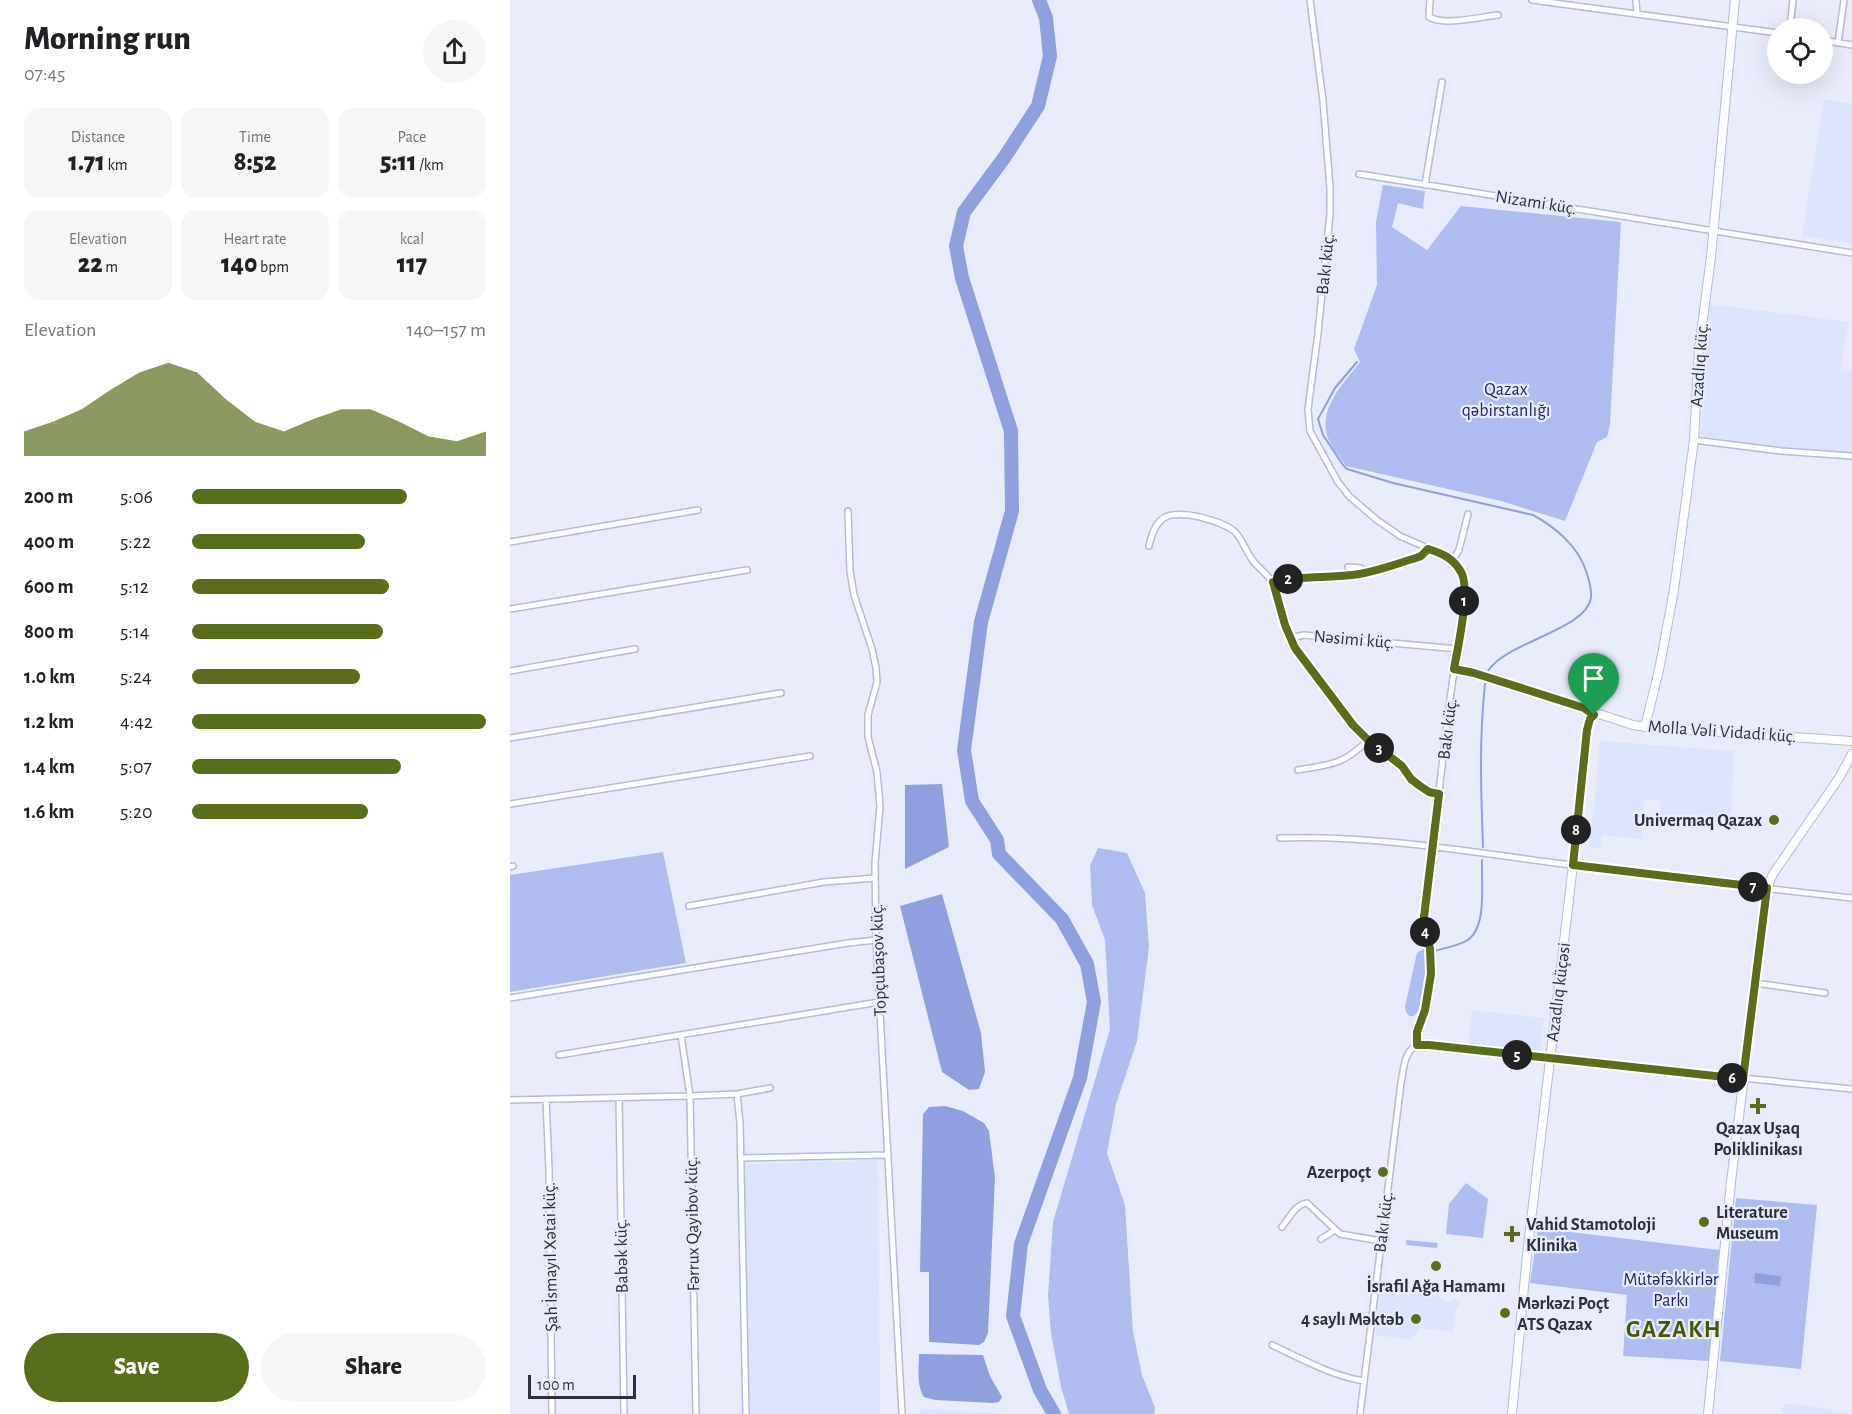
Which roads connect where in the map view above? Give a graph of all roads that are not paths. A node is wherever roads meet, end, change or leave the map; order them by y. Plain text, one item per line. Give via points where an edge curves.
1 (1310, 0) edge
2 (1430, 0) edge
3 (1532, 0) edge
4 (1636, 0) edge
5 (1735, 0) edge
6 (1793, 0) edge
7 (1844, 0) edge
8 (1637, 14) junction
9 (1498, 15) dead end
10 (1791, 18) edge
11 (1733, 26) junction
12 (1767, 31) edge
13 (1833, 42) edge
14 (1838, 43) junction
15 (1852, 45) edge
16 (1442, 82) dead end
17 (1359, 174) dead end
18 (1425, 185) junction
19 (1713, 229) junction
20 (1852, 253) edge
21 (1694, 440) junction
22 (1852, 456) edge
23 (698, 510) dead end
24 (848, 511) dead end
25 (1468, 514) dead end
26 (510, 542) edge
27 (1149, 546) dead end
28 (1428, 549) junction
29 (1452, 561) junction
30 (1348, 567) dead end
31 (747, 570) dead end
32 (1366, 573) junction
33 (1273, 582) junction
34 (510, 609) edge
35 (1290, 638) junction
36 (635, 649) dead end
37 (1458, 649) junction
38 (1454, 669) junction
39 (510, 670) edge
40 (780, 693) dead end
41 (1594, 715) junction
42 (1645, 727) junction
43 (510, 738) edge
44 (1368, 740) junction
45 (1852, 741) edge
46 (1852, 754) edge
47 (810, 756) dead end
48 (1298, 770) dead end
49 (1439, 794) junction
50 (510, 804) edge
51 (1280, 838) dead end
52 (1433, 846) junction
53 (1573, 865) junction
54 (875, 878) junction
55 (1767, 888) junction
56 (1852, 898) edge
57 (689, 906) dead end
58 (876, 940) junction
59 (1755, 983) junction
60 (1826, 993) dead end
61 (510, 998) edge
62 (879, 1002) junction
63 (681, 1035) junction
64 (1417, 1045) junction
65 (559, 1055) dead end
66 (1550, 1059) junction
67 (1743, 1079) junction
68 (770, 1088) dead end
69 (1852, 1089) edge
70 (737, 1094) junction
71 (690, 1096) junction
72 (620, 1098) junction
73 (546, 1099) junction
74 (510, 1100) edge
75 (886, 1155) junction
76 (741, 1158) junction
77 (1282, 1227) dead end
78 (1335, 1230) junction
79 (1321, 1239) dead end
80 (1381, 1241) junction
81 (1272, 1345) dead end
82 (1364, 1381) junction
83 (552, 1414) edge
84 (624, 1414) edge
85 (696, 1414) edge
86 (746, 1414) edge
87 (902, 1414) edge
88 (1360, 1414) edge
89 (1512, 1414) edge
90 (1708, 1414) edge

1 - 28 street, Bakı küç. via 1323,101 1330,214 1308,409 1310,431 1349,496 1393,531
2 - 9 street via 1428,14 1433,19
3 - 8 street
4 - 8 street
5 - 11 street, Azadlıq küç.
6 - 10 street
7 - 14 street
8 - 11 street
11 - 12 street
11 - 19 street, Azadlıq küç.
13 - 14 street
14 - 15 street
16 - 18 street
17 - 18 street, Nizami küç.
18 - 19 street, Nizami küç.
19 - 20 street, Nizami küç.
19 - 21 street, Azadlıq küç. via 1699,349
21 - 22 street
21 - 42 street, Azadlıq küç. via 1674,590
23 - 26 street
24 - 54 street, Topçubaşov küç. via 854,595 876,668 877,682 868,716 880,806
25 - 29 street via 1459,550
27 - 33 street via 1155,526 1172,514 1210,519 1236,534
28 - 29 street, Bakı küç.
28 - 32 street via 1416,558
29 - 37 street, Bakı küç. via 1463,577
30 - 32 street via 1361,568
31 - 34 street
32 - 33 street
33 - 35 street, Nəsimi küç.
35 - 37 street, Nəsimi küç. via 1304,635
35 - 44 street
36 - 39 street
37 - 38 street, Bakı küç.
38 - 41 street via 1584,708
38 - 49 street, Bakı küç.
40 - 43 street
41 - 42 street, Molla Vəli Vidadi küç.
41 - 53 street, Azadlıq küçəsi via 1587,730
42 - 45 street, Molla Vəli Vidadi küç.
44 - 48 street via 1344,760
44 - 49 street via 1402,766 1420,786
46 - 55 street
47 - 50 street
49 - 52 street, Bakı küç.
51 - 52 street via 1322,836
52 - 53 street
52 - 64 street, Bakı küç. via 1424,917 1431,974
53 - 55 street
53 - 66 street, Azadlıq küçəsi
54 - 57 street via 824,882
54 - 58 street, Topçubaşov küç.
55 - 56 street
55 - 59 street
58 - 61 street
58 - 62 street, Topçubaşov küç.
59 - 60 street
59 - 67 street
62 - 63 street
62 - 75 street, Topçubaşov küç.
63 - 65 street
63 - 71 street, Fərrux Qayibov küç.
64 - 66 street
64 - 80 street, Bakı küç. via 1408,1052 1404,1066
66 - 67 street
66 - 89 street, Azadlıq küçəsi
67 - 69 street
67 - 90 street
68 - 70 street
70 - 71 street
70 - 76 street
71 - 72 street
71 - 85 street, Fərrux Qayibov küç.
72 - 73 street
72 - 84 street, Babək küç.
73 - 74 street
73 - 83 street, Şah İsmayıl Xətai küç.
75 - 76 street
75 - 87 street, Topçubaşov küç.
76 - 86 street
77 - 78 street via 1304,1202
78 - 79 street
78 - 80 street via 1346,1236
80 - 82 street, Bakı küç.
81 - 82 street via 1333,1373
82 - 88 street, Bakı küç.

